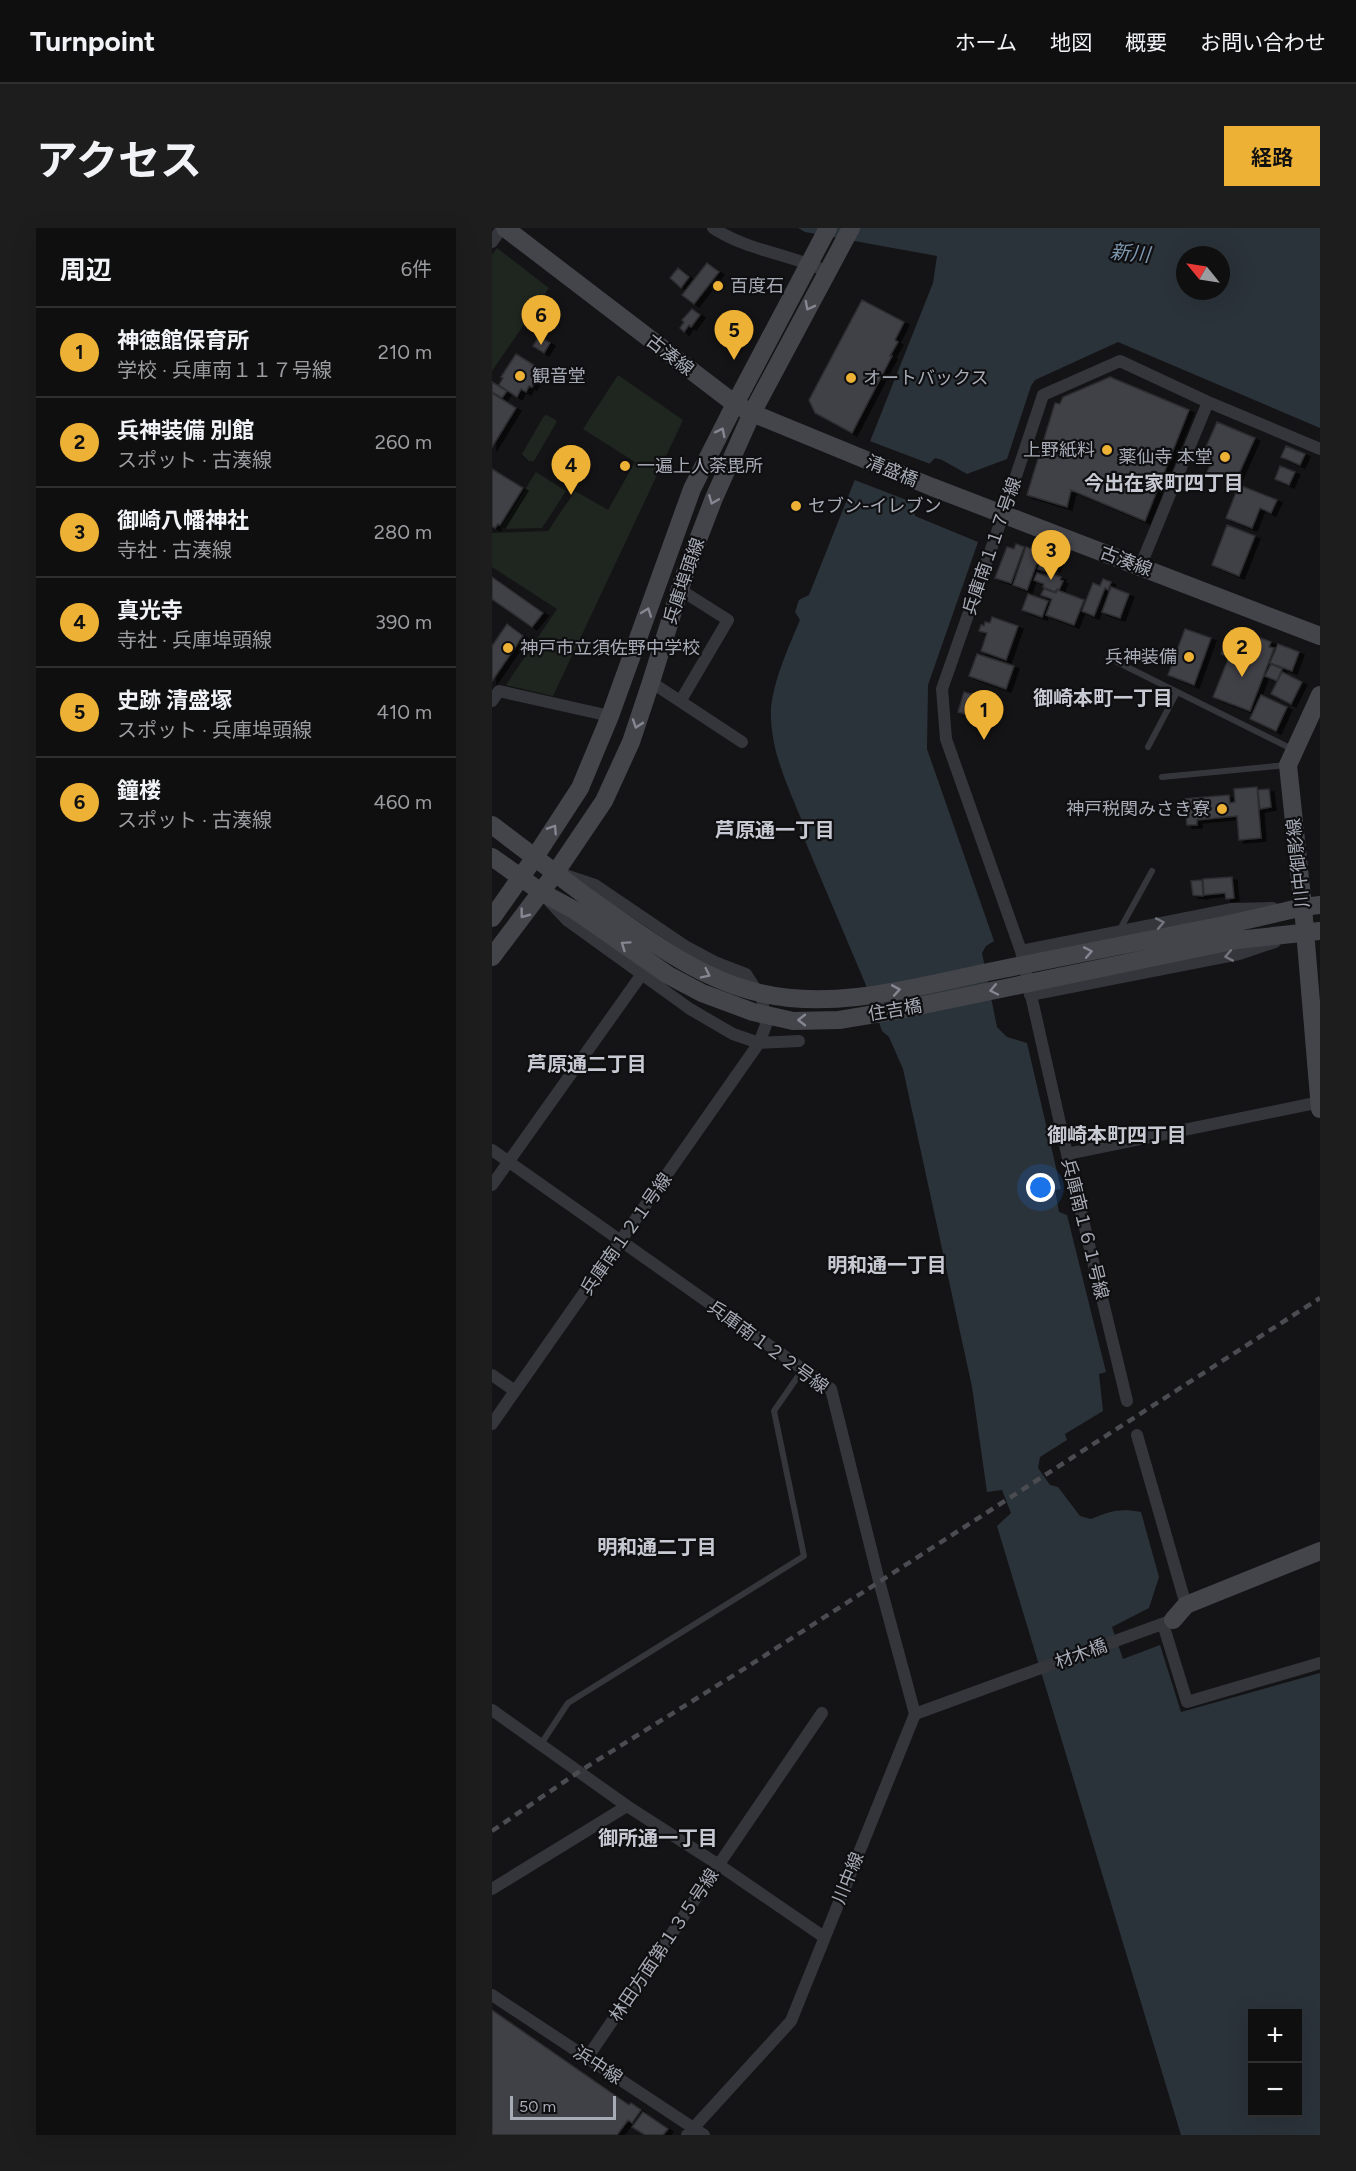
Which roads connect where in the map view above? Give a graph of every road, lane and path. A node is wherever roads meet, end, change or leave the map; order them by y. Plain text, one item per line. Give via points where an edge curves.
1 (504, 228) edge
2 (713, 228) edge
3 (828, 228) edge
4 (850, 228) edge
5 (492, 242) edge
6 (809, 264) junction
7 (828, 272) junction
8 (1208, 402) junction
9 (735, 404) junction
10 (752, 413) junction
11 (1320, 449) edge
12 (851, 454) joint
13 (932, 487) joint
14 (1003, 515) junction
15 (1140, 567) junction
16 (662, 569) junction
17 (682, 583) junction
18 (1320, 636) edge
19 (1117, 662) dead end
20 (625, 674) junction
21 (651, 682) junction
22 (1177, 692) junction
23 (1320, 694) edge
24 (681, 700) junction
25 (492, 701) edge
26 (610, 716) junction
27 (742, 742) dead end
28 (1148, 747) dead end
29 (1292, 758) junction
30 (1162, 777) dead end
31 (492, 825) edge
32 (492, 857) edge
33 (536, 857) junction
34 (1152, 871) dead end
35 (556, 872) junction
36 (521, 878) junction
37 (541, 892) junction
38 (581, 904) junction
39 (1311, 906) edge
40 (492, 918) edge
41 (1235, 931) junction
42 (1118, 932) junction
43 (1312, 932) edge
44 (1021, 951) junction
45 (492, 957) edge
46 (642, 974) junction
47 (1030, 995) junction
48 (799, 1041) dead end
49 (759, 1043) junction
50 (1320, 1102) edge
51 (1320, 1109) edge
52 (492, 1150) edge
53 (1067, 1154) junction
54 (508, 1162) junction
55 (492, 1185) edge
56 (621, 1241) junction
57 (803, 1369) junction
58 (492, 1375) edge
59 (515, 1391) junction
60 (1127, 1401) dead end
61 (492, 1424) edge
62 (1137, 1435) dead end
63 (1320, 1551) edge
64 (1186, 1605) junction
65 (1168, 1622) junction
66 (1320, 1663) edge
67 (492, 1710) edge
68 (822, 1713) dead end
69 (915, 1714) junction
70 (541, 1744) junction
71 (627, 1806) junction
72 (719, 1865) junction
73 (492, 1889) edge
74 (824, 1937) junction
75 (492, 1995) edge
76 (587, 2058) junction
77 (695, 2133) edge

1 - 5 street
1 - 9 street, 古湊線
2 - 6 street via 731,240
3 - 6 street, 兵庫埠頭線
4 - 7 street, 兵庫埠頭線
6 - 7 street
6 - 9 street, 兵庫埠頭線
7 -> 10 street, 兵庫埠頭線
8 - 11 street, 兵庫南１１７号線
8 - 14 street, 兵庫南１１７号線 via 1120,361 1043,395
8 - 15 street
9 - 10 street, 古湊線
16 -> 9 street, 兵庫埠頭線 via 692,489
10 - 12 street, 古湊線
10 -> 17 street, 兵庫埠頭線
12 - 13 street, 清盛橋
13 - 14 street, 古湊線
14 - 15 street, 古湊線
14 - 44 street, 兵庫南１１７号線 via 942,689 946,739
15 - 18 street, 古湊線
16 - 17 street
20 -> 16 street, 兵庫埠頭線
17 - 21 street, 兵庫埠頭線
17 - 24 street via 728,620
19 - 22 lane
20 - 21 street
20 - 26 street, 兵庫埠頭線
21 - 24 street
21 -> 35 street, 兵庫埠頭線 via 631,742 604,801
22 - 28 lane
22 - 29 lane
23 - 29 street, 川中御影線
24 - 27 street
25 - 26 street via 499,691
33 -> 26 street, 兵庫埠頭線 via 580,788
29 - 30 lane
29 - 39 street, 川中御影線
31 - 33 street
32 - 36 street
33 - 35 street
33 - 36 street, 兵庫埠頭線
34 - 42 lane
35 - 37 street, 兵庫埠頭線
35 - 38 street
35 - 49 street via 595,885 685,945 746,974 762,999 766,1025
36 - 37 street
36 - 40 street, 兵庫埠頭線
37 - 38 street
37 -> 45 street, 兵庫埠頭線
46 -> 37 street via 568,921
38 - 41 street, 住吉橋, bridge via 711,976 759,993 798,1000 897,991
39 - 41 street
42 -> 39 street via 1232,909
39 - 43 street, 川中御影線
41 - 43 street
42 - 44 street
43 -> 47 street via 1239,954
43 - 50 street, 川中御影線
44 - 47 street, 兵庫南１６１号線
46 - 49 street via 690,1009 733,1034
46 - 54 street
47 - 53 street, 兵庫南１６１号線
48 - 49 street
49 - 56 street, 兵庫南１２１号線
50 - 51 street, 川中御影線
50 - 53 street
52 - 54 street, 兵庫南１２２号線
53 - 60 street, 兵庫南１６１号線
54 - 55 street
54 - 56 street, 兵庫南１２２号線
56 - 57 street, 兵庫南１２２号線
56 - 59 street, 兵庫南１２１号線
57 - 69 street, 兵庫南１２２号線 via 831,1389
57 - 70 lane via 774,1411 804,1556 568,1703
58 - 59 street
59 - 61 street, 兵庫南１２１号線
62 - 64 street
63 - 64 street
64 - 65 street
65 - 66 street via 1187,1702
65 - 69 street, 材木橋
67 - 70 street
68 - 72 street, 林田方面第１３５号線
69 - 74 street, 川中線
70 - 71 street
71 - 72 street
71 - 73 street
72 - 74 street
72 - 76 street, 林田方面第１３５号線
74 - 77 street, 川中線 via 791,2021
75 - 76 street, 浜中線
76 - 77 street, 浜中線

